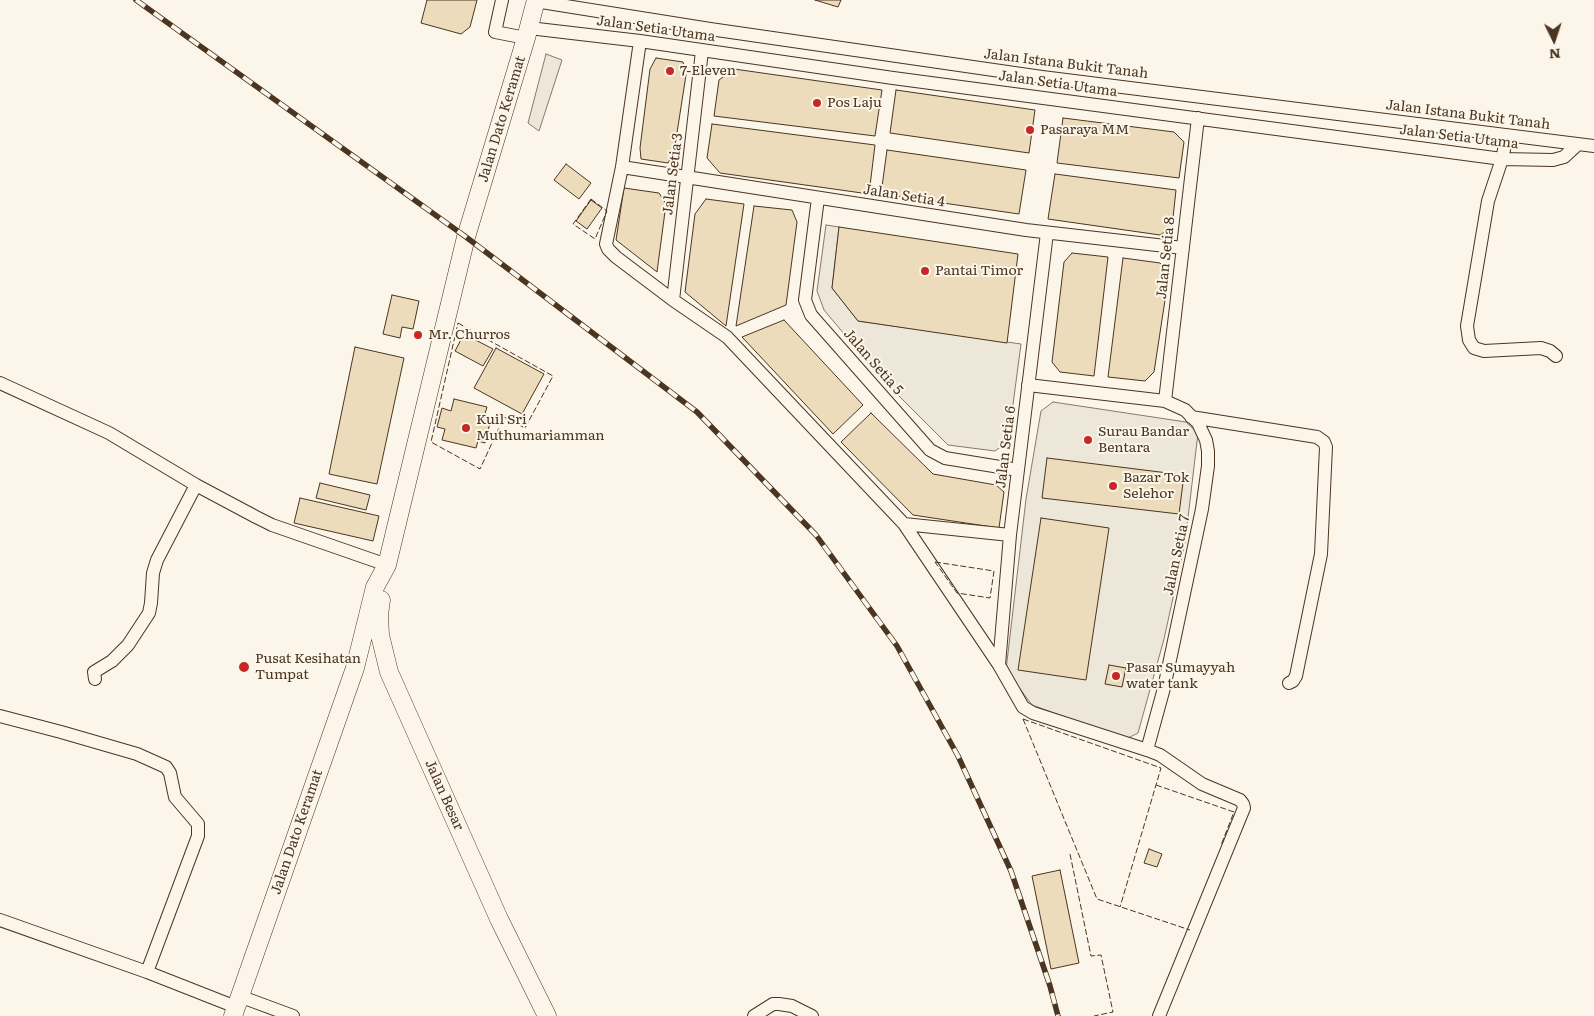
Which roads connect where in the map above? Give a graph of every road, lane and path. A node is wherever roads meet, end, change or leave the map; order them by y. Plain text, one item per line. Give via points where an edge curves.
1 (502, 0) edge
2 (536, 1) edge
3 (527, 33) junction
4 (640, 41) junction
5 (702, 51) junction
6 (1198, 118) junction
7 (1507, 136) junction
8 (1578, 144) junction
9 (1594, 146) edge
10 (1502, 159) junction
11 (622, 167) junction
12 (687, 178) junction
13 (818, 198) junction
14 (1047, 233) junction
15 (1183, 248) junction
16 (673, 300) junction
17 (1556, 356) dead end
18 (0, 383) edge
19 (1028, 385) junction
20 (1165, 401) junction
21 (1191, 417) junction
22 (1018, 470) junction
23 (196, 485) junction
24 (904, 524) junction
25 (1010, 535) junction
26 (387, 565) junction
27 (999, 665) junction
28 (355, 668) junction
29 (389, 672) junction
30 (95, 679) dead end
31 (1289, 682) dead end
32 (0, 716) edge
33 (1147, 750) junction
34 (0, 920) edge
35 (147, 972) junction
36 (236, 1006) edge
37 (293, 1016) edge
38 (547, 1016) edge
39 (754, 1016) edge
40 (812, 1016) edge
41 (1159, 1016) edge

1 - 3 street, Jalan Setia Utama via 495,32
2 - 3 street, Jalan Dato Keramat
2 - 7 street, Jalan Istana Bukit Tanah via 1042,78
3 - 4 street, Jalan Setia Utama
3 - 26 street, Jalan Dato Keramat via 466,237
4 - 5 street, Jalan Setia Utama
4 - 11 street
5 - 6 street, Jalan Setia Utama
5 - 12 street, Jalan Setia 3
6 - 10 street, Jalan Setia Utama
6 - 15 street, Jalan Setia 8
7 - 8 street, Jalan Istana Bukit Tanah
7 - 10 street
8 - 9 street, Jalan Istana Bukit Tanah
8 - 10 street, Jalan Setia Utama via 1564,157 1553,160
10 - 17 street via 1488,201 1467,326 1469,340 1474,348 1484,352 1541,348
11 - 12 street, Jalan Setia 4
11 - 16 street via 606,247
12 - 13 street, Jalan Setia 4
12 - 16 street, Jalan Setia 3
13 - 14 street, Jalan Setia 4
13 - 22 street, Jalan Setia 5 via 805,300 811,315 930,450 945,458
14 - 15 street, Jalan Setia 4
14 - 19 street, Jalan Setia 6
15 - 20 street, Jalan Setia 8
16 - 24 street via 727,337
18 - 23 street via 109,433
19 - 20 street, Jalan Setia 7
19 - 22 street, Jalan Setia 6
20 - 21 street, Jalan Setia 7 via 1185,410
21 - 31 street via 1317,437 1326,447 1321,554 1296,676
21 - 33 street, Jalan Setia 7 via 1203,431 1208,466 1164,688
22 - 25 street, Jalan Setia 6
23 - 26 street via 272,525
23 - 30 street via 157,560 149,613 128,645 112,661 94,672
24 - 25 street
24 - 27 street
25 - 27 street, Jalan Setia 6
26 - 28 street, Jalan Dato Keramat via 375,587
26 - 29 street, Jalan Besar via 378,615
27 - 33 street via 1018,700 1033,713
28 - 29 street via 361,661 368,660
28 - 36 street, Jalan Dato Keramat
29 - 38 street, Jalan Besar
32 - 35 street via 137,754 170,773 175,797 198,824 198,836
33 - 41 street via 1202,784 1240,800 1244,808
34 - 35 street
35 - 36 street
36 - 37 street
39 - 40 street via 773,1004 792,1006

